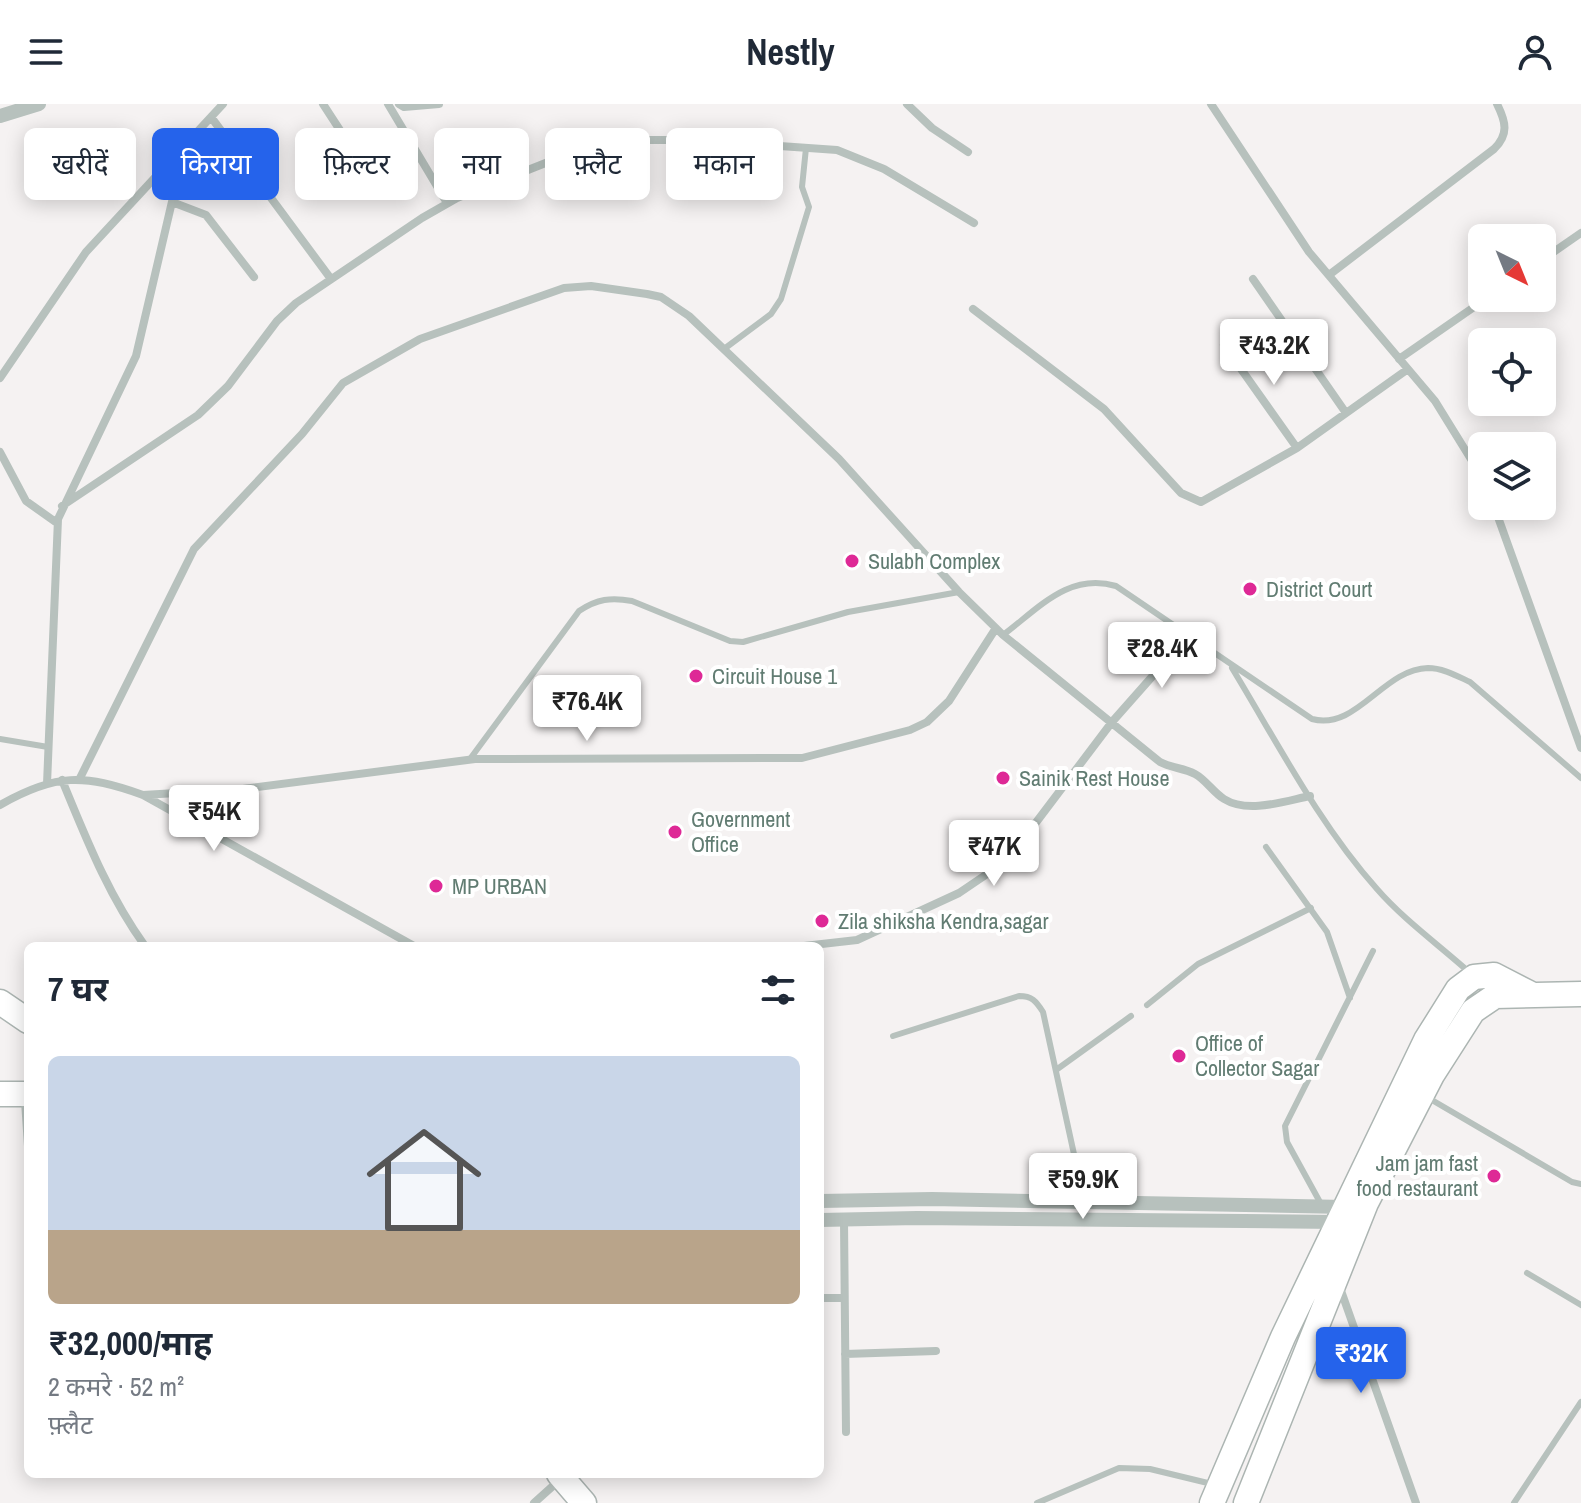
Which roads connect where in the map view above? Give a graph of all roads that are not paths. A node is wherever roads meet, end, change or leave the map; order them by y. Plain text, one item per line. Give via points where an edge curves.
1 (39, 104) edge
2 (223, 104) edge
3 (323, 104) edge
4 (388, 104) edge
5 (399, 104) edge
6 (439, 104) edge
7 (907, 104) edge
8 (1211, 104) edge
9 (1497, 104) edge
10 (0, 116) edge
11 (211, 117) junction
12 (201, 128) edge
13 (339, 128) edge
14 (806, 148) junction
15 (968, 152) dead end
16 (152, 181) edge
17 (172, 202) joint
18 (447, 203) junction
19 (974, 223) dead end
20 (1581, 233) edge
21 (1556, 250) edge
22 (1329, 275) junction
23 (254, 277) dead end
24 (331, 279) junction
25 (1253, 279) dead end
26 (973, 309) dead end
27 (1468, 311) edge
28 (1224, 345) dead end
29 (724, 349) junction
30 (1399, 359) junction
31 (1408, 369) junction
32 (0, 378) edge
33 (1346, 413) junction
34 (1297, 448) junction
35 (0, 452) edge
36 (1468, 454) edge
37 (62, 506) junction
38 (1499, 520) edge
39 (57, 523) junction
40 (959, 592) junction
41 (1000, 631) junction
42 (1188, 636) junction
43 (1229, 664) junction
44 (1112, 722) junction
45 (0, 739) edge
46 (48, 747) junction
47 (1581, 748) edge
48 (470, 759) junction
49 (80, 778) junction
50 (1581, 778) edge
51 (62, 780) junction
52 (47, 784) junction
53 (143, 795) junction
54 (1310, 796) junction
55 (0, 805) edge
56 (1266, 847) dead end
57 (1311, 908) junction
58 (142, 942) edge
59 (407, 942) edge
60 (824, 944) edge
61 (1373, 951) dead end
62 (1474, 977) junction
63 (0, 987) edge
64 (1581, 994) edge
65 (1533, 995) junction
66 (1495, 996) junction
67 (1350, 998) junction
68 (0, 1002) edge
69 (24, 1002) edge
70 (1147, 1005) dead end
71 (1131, 1016) dead end
72 (24, 1018) edge
73 (893, 1036) dead end
74 (1056, 1070) junction
75 (17, 1093) edge
76 (1422, 1095) junction
77 (24, 1136) edge
78 (1581, 1184) edge
79 (824, 1201) edge
80 (1084, 1202) junction
81 (1345, 1215) junction
82 (824, 1220) edge
83 (844, 1220) junction
84 (1326, 1271) junction
85 (1527, 1273) dead end
86 (824, 1298) edge
87 (844, 1298) junction
88 (1581, 1305) edge
89 (936, 1351) dead end
90 (845, 1354) junction
91 (1581, 1402) edge
92 (846, 1432) dead end
93 (557, 1484) edge
94 (1216, 1494) edge
95 (534, 1503) edge
96 (584, 1503) edge
97 (1037, 1503) edge
98 (1246, 1503) edge
99 (1416, 1503) edge
100 (1514, 1503) edge

1 - 10 street
2 - 11 street
3 - 13 street
4 - 18 street
5 - 6 street
7 - 15 street
8 - 22 street
9 - 22 street via 1506,132 1502,141
11 - 12 street
11 - 24 street
14 - 18 street via 616,140
14 - 19 street via 837,150 870,161
14 - 29 lane via 802,187 809,207 781,299 771,314
16 - 32 street via 86,252
17 - 23 street via 206,215
17 - 37 street via 136,356
18 - 24 street
20 - 21 street
22 - 30 street
24 - 37 street via 286,312 198,415
25 - 33 street
26 - 34 street via 1104,409 1181,493 1201,502
27 - 30 street
28 - 34 street
29 - 40 street via 839,459
29 - 49 street via 661,297 577,286 420,339 350,379 194,549
30 - 31 street
31 - 33 street
31 - 36 street
33 - 34 street
35 - 39 street via 26,501
37 - 39 street
38 - 47 street
39 - 46 street
40 - 41 street
40 - 48 lane via 848,612 743,642 632,601 590,603
41 - 42 lane via 1063,590 1099,581 1116,586
41 - 44 street
41 - 48 street via 949,701 927,722 802,758
42 - 43 lane
42 - 44 street
43 - 50 lane via 1300,712 1326,723 1340,719 1404,673 1448,671 1470,682
43 - 54 lane
44 - 54 street via 1160,762 1196,774 1224,800 1260,805
44 - 60 street via 1022,841 990,872 959,893 857,940
45 - 46 lane
46 - 52 street
48 - 53 street via 232,790
49 - 51 street
49 - 53 street
51 - 52 street
51 - 58 street via 104,880
52 - 55 street
53 - 59 street
54 - 62 lane via 1380,892
56 - 57 lane
57 - 67 lane via 1331,940
57 - 70 lane via 1198,964
61 - 67 lane
62 - 65 main road via 1494,975
62 - 66 lane
62 - 81 main road via 1458,989 1426,1040
63 - 69 main road
64 - 65 main road
65 - 66 main road
66 - 76 main road via 1473,1011
67 - 81 lane via 1284,1134
68 - 72 main road
71 - 74 lane
73 - 74 lane via 1029,996 1043,1012
74 - 80 lane
75 - 77 lane
76 - 78 lane
76 - 81 main road
79 - 80 street
80 - 81 street
81 - 83 street
81 - 84 main road
82 - 83 street
83 - 87 street
84 - 94 main road via 1283,1337
84 - 98 main road
84 - 99 street
85 - 88 lane
86 - 87 street
87 - 90 street
89 - 90 street
90 - 92 street
91 - 100 lane
93 - 95 street
93 - 96 main road
94 - 97 lane via 1150,1469 1130,1467 1109,1470

